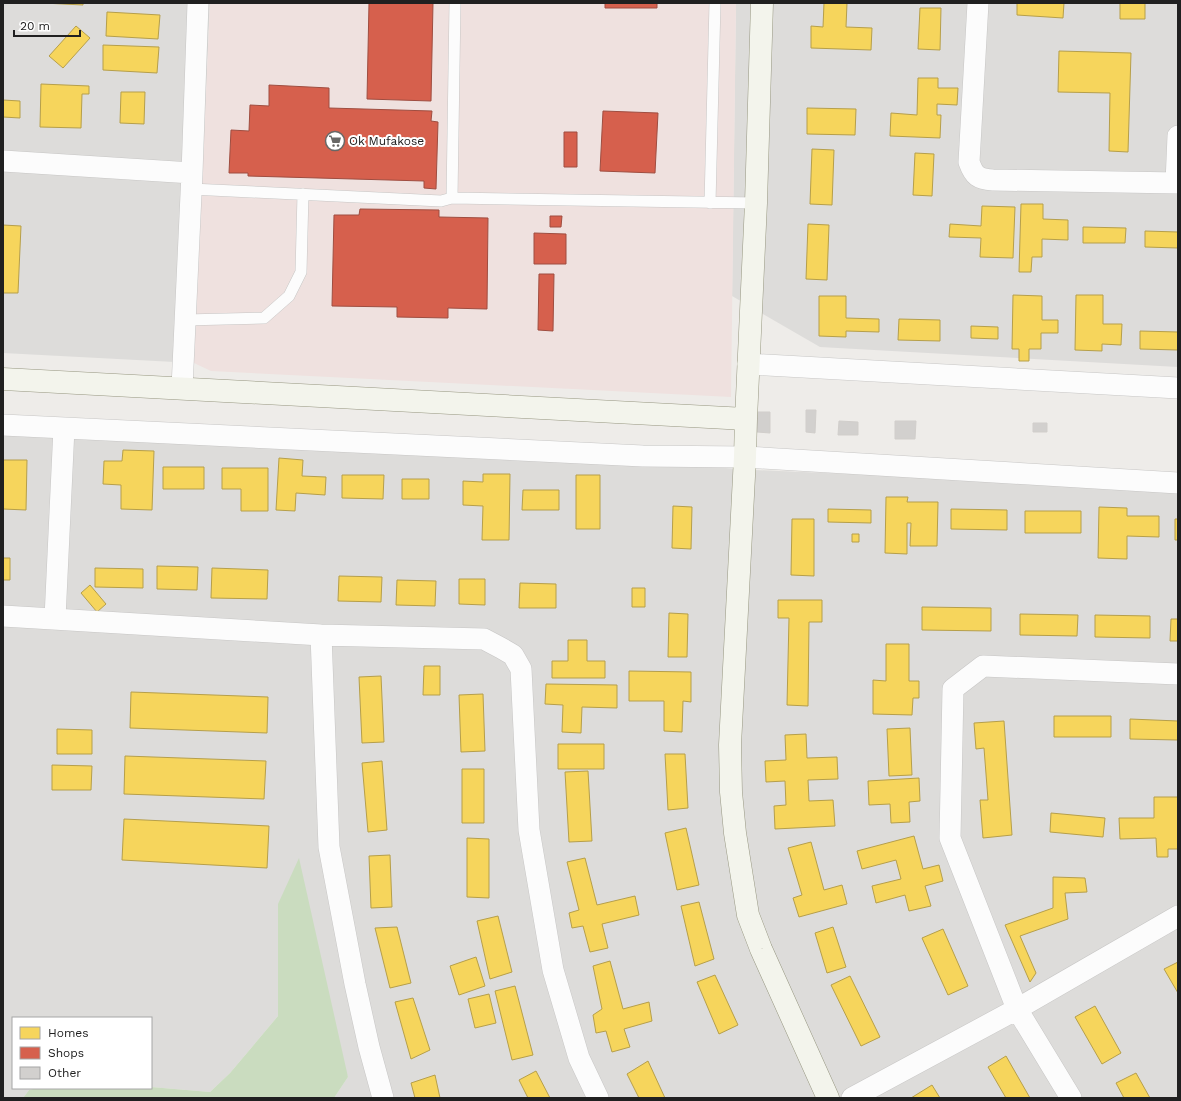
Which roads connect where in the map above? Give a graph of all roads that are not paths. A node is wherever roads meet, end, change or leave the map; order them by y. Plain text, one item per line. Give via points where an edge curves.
1 (198, 3) edge
2 (455, 3) edge
3 (715, 3) edge
4 (762, 3) edge
5 (978, 3) edge
6 (1178, 136) edge
7 (3, 162) edge
8 (192, 181) junction
9 (1177, 183) edge
10 (302, 194) junction
11 (452, 198) junction
12 (710, 203) junction
13 (756, 203) junction
14 (185, 320) junction
15 (748, 364) junction
16 (3, 379) edge
17 (182, 388) junction
18 (1178, 388) edge
19 (746, 419) junction
20 (3, 425) edge
21 (64, 428) junction
22 (745, 457) junction
23 (1178, 483) edge
24 (3, 616) edge
25 (55, 618) junction
26 (321, 636) junction
27 (1178, 674) edge
28 (1178, 916) edge
29 (1017, 1009) junction
30 (383, 1098) edge
31 (598, 1098) edge
32 (828, 1098) edge
33 (852, 1098) edge
34 (1071, 1098) edge

1 - 8 street
2 - 11 lane
3 - 12 lane
4 - 13 street
5 - 9 street via 969,162 973,173 983,180
6 - 9 street
7 - 8 street
8 - 10 lane
8 - 14 street
10 - 11 lane via 441,201
10 - 14 lane via 301,272 289,296 264,318
11 - 12 lane
12 - 13 lane
13 - 15 street
14 - 17 street
15 - 18 street
15 - 19 street
16 - 17 street
17 - 19 street
19 - 22 street
20 - 21 street
21 - 22 street via 643,456
21 - 25 street
22 - 23 street
22 - 32 street via 730,745 735,833 748,915
24 - 25 street
25 - 26 street
26 - 30 street via 329,847 356,991
26 - 31 street via 484,640 513,655 521,669 529,830 554,970 579,1058
27 - 29 street via 983,666 953,689 950,838
28 - 29 street
29 - 33 street
29 - 34 street

